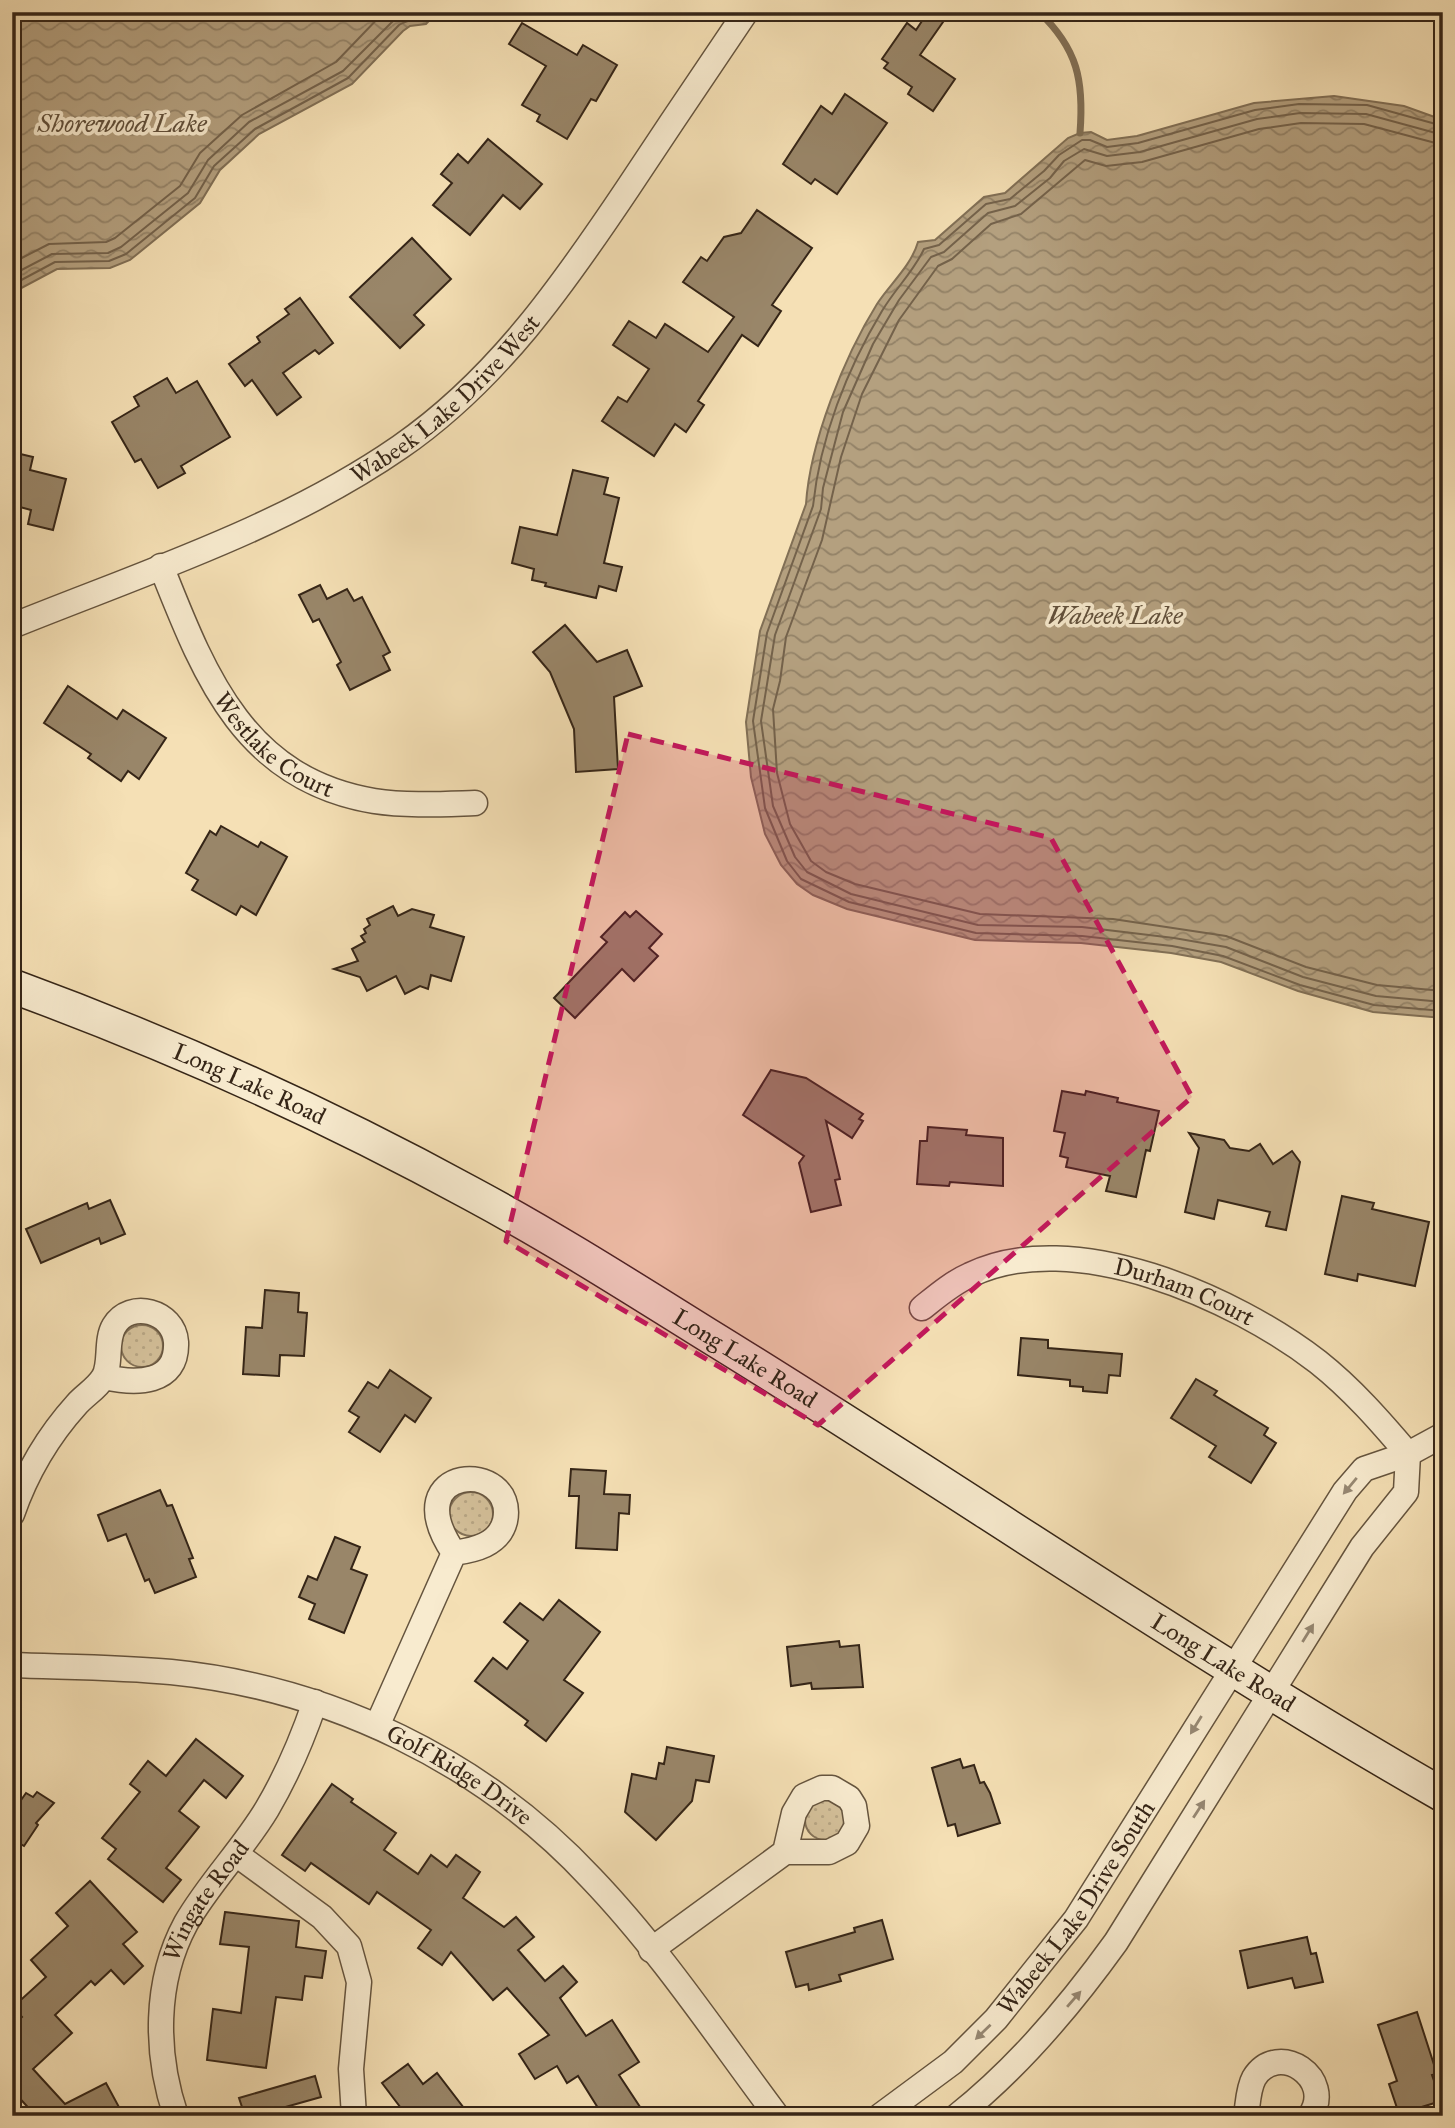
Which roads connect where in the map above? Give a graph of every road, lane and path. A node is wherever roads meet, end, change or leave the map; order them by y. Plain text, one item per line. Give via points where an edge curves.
1 (746, 12) edge
2 (161, 566) junction
3 (12, 626) edge
4 (475, 803) dead end
5 (12, 986) edge
6 (922, 1308) dead end
7 (105, 1377) dead end
8 (1443, 1435) edge
9 (1408, 1454) junction
10 (12, 1514) edge
11 (453, 1553) dead end
12 (12, 1665) edge
13 (1232, 1667) junction
14 (1272, 1691) junction
15 (315, 1702) junction
16 (377, 1726) junction
17 (1443, 1795) edge
18 (785, 1852) dead end
19 (236, 1854) junction
20 (651, 1950) junction
21 (176, 2116) edge
22 (354, 2116) edge
23 (777, 2116) edge
24 (880, 2116) edge
25 (957, 2116) edge
26 (1246, 2116) edge
27 (1310, 2116) edge

1 - 2 street, Wabeek Lake Drive West via 581,260 486,375 439,418 369,467 285,513
2 - 3 street, Wabeek Lake Drive West
2 - 4 street, Westlake Court via 200,663 219,697 253,739 274,756 316,781 372,800
5 - 13 main road, Long Lake Road via 249,1083 473,1194 786,1383
6 - 9 street, Durham Court via 971,1274 1032,1259 1093,1263 1154,1277 1248,1318 1318,1362 1375,1415
7 - 10 street via 57,1427
8 - 9 street, Wabeek Lake Drive South
9 -> 13 street, Wabeek Lake Drive South via 1364,1469 1345,1491
14 -> 9 street, Wabeek Lake Drive South via 1362,1548 1406,1492
11 - 16 street
12 - 15 street, Golf Ridge Drive via 172,1672
13 - 14 main road, Long Lake Road
13 -> 24 street, Wabeek Lake Drive South via 1076,1919 1033,1976 953,2062
14 - 17 main road, Long Lake Road
25 -> 14 street, Wabeek Lake Drive South via 1003,2076 1081,1990 1116,1942
15 - 16 street, Golf Ridge Drive
15 - 19 street, Wingate Road via 289,1771
16 - 20 street, Golf Ridge Drive via 463,1772 543,1831 592,1879
18 - 20 street
19 - 21 street, Wingate Road via 186,1923 165,1983 161,2059
19 - 22 street via 322,1917 349,1946 359,1982 351,2069
20 - 23 street, Golf Ridge Drive
26 - 27 street via 1254,2079 1276,2062 1297,2065 1314,2081 1316,2101

